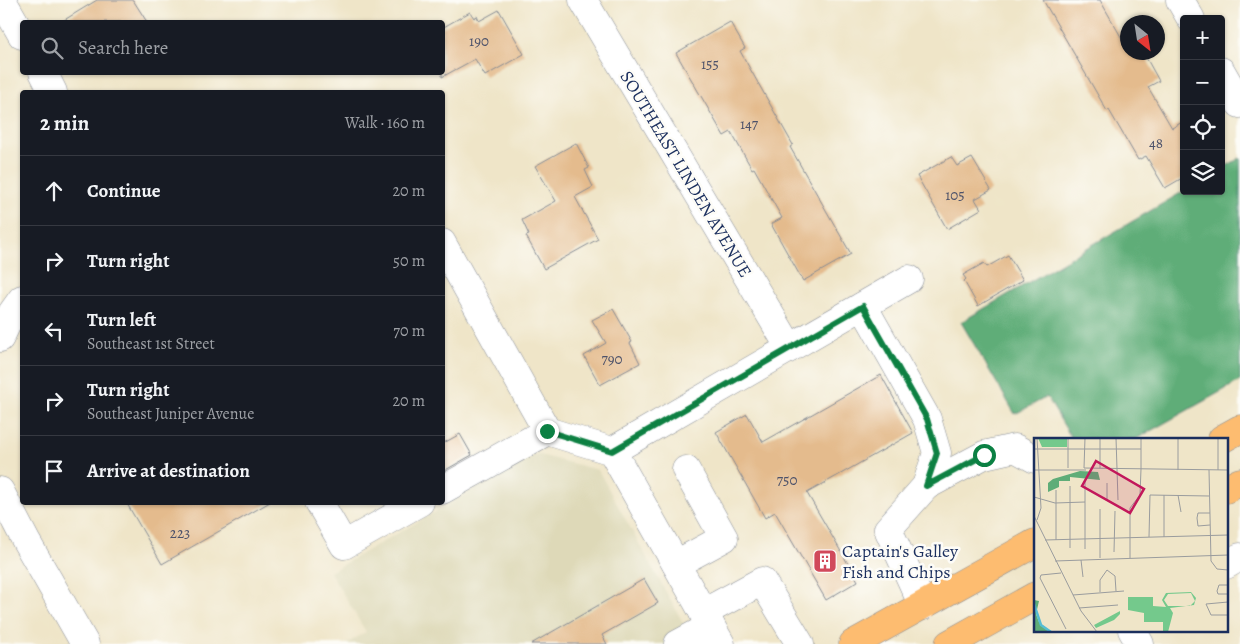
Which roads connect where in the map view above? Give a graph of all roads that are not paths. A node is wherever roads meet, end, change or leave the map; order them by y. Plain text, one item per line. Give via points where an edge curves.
1 (2, 0) edge
2 (583, 0) edge
3 (1180, 0) edge
4 (1189, 15) edge
5 (20, 32) edge
6 (44, 75) edge
7 (1225, 78) edge
8 (52, 90) edge
9 (1240, 104) edge
10 (445, 248) edge
11 (909, 279) dead end
12 (445, 291) edge
13 (470, 291) junction
14 (20, 302) edge
15 (863, 306) junction
16 (0, 338) edge
17 (790, 348) junction
18 (1240, 429) edge
19 (547, 431) junction
20 (1224, 438) edge
21 (612, 451) junction
22 (1034, 458) edge
23 (686, 470) dead end
24 (1240, 482) edge
25 (926, 486) junction
26 (445, 488) edge
27 (1228, 489) edge
28 (0, 492) edge
29 (321, 505) edge
30 (415, 505) edge
31 (1034, 544) edge
32 (1240, 557) edge
33 (676, 564) junction
34 (1228, 564) edge
35 (1034, 597) edge
36 (923, 606) junction
37 (711, 628) edge
38 (1133, 632) edge
39 (85, 644) edge
40 (678, 644) edge
41 (800, 644) edge
42 (854, 644) edge
43 (949, 644) edge
44 (1140, 644) edge

1 - 5 street
2 - 17 street, SOUTHEAST LINDEN AVENUE
3 - 4 street
6 - 8 street
7 - 9 street
10 - 13 street
11 - 15 street
12 - 13 street
13 - 19 street
14 - 16 street
15 - 17 street
15 - 25 street via 927,419 937,453
17 - 21 street
18 - 20 main road
19 - 21 street
19 - 26 street
21 - 33 street
22 - 25 street via 1015,448 984,455
23 - 33 street via 724,538
24 - 27 main road
25 - 36 street via 888,529
28 - 39 street
29 - 30 street via 344,545
31 - 36 main road
32 - 34 street
33 - 37 street
35 - 43 main road
36 - 42 main road
37 - 40 street
37 - 41 street via 762,581
38 - 44 street

